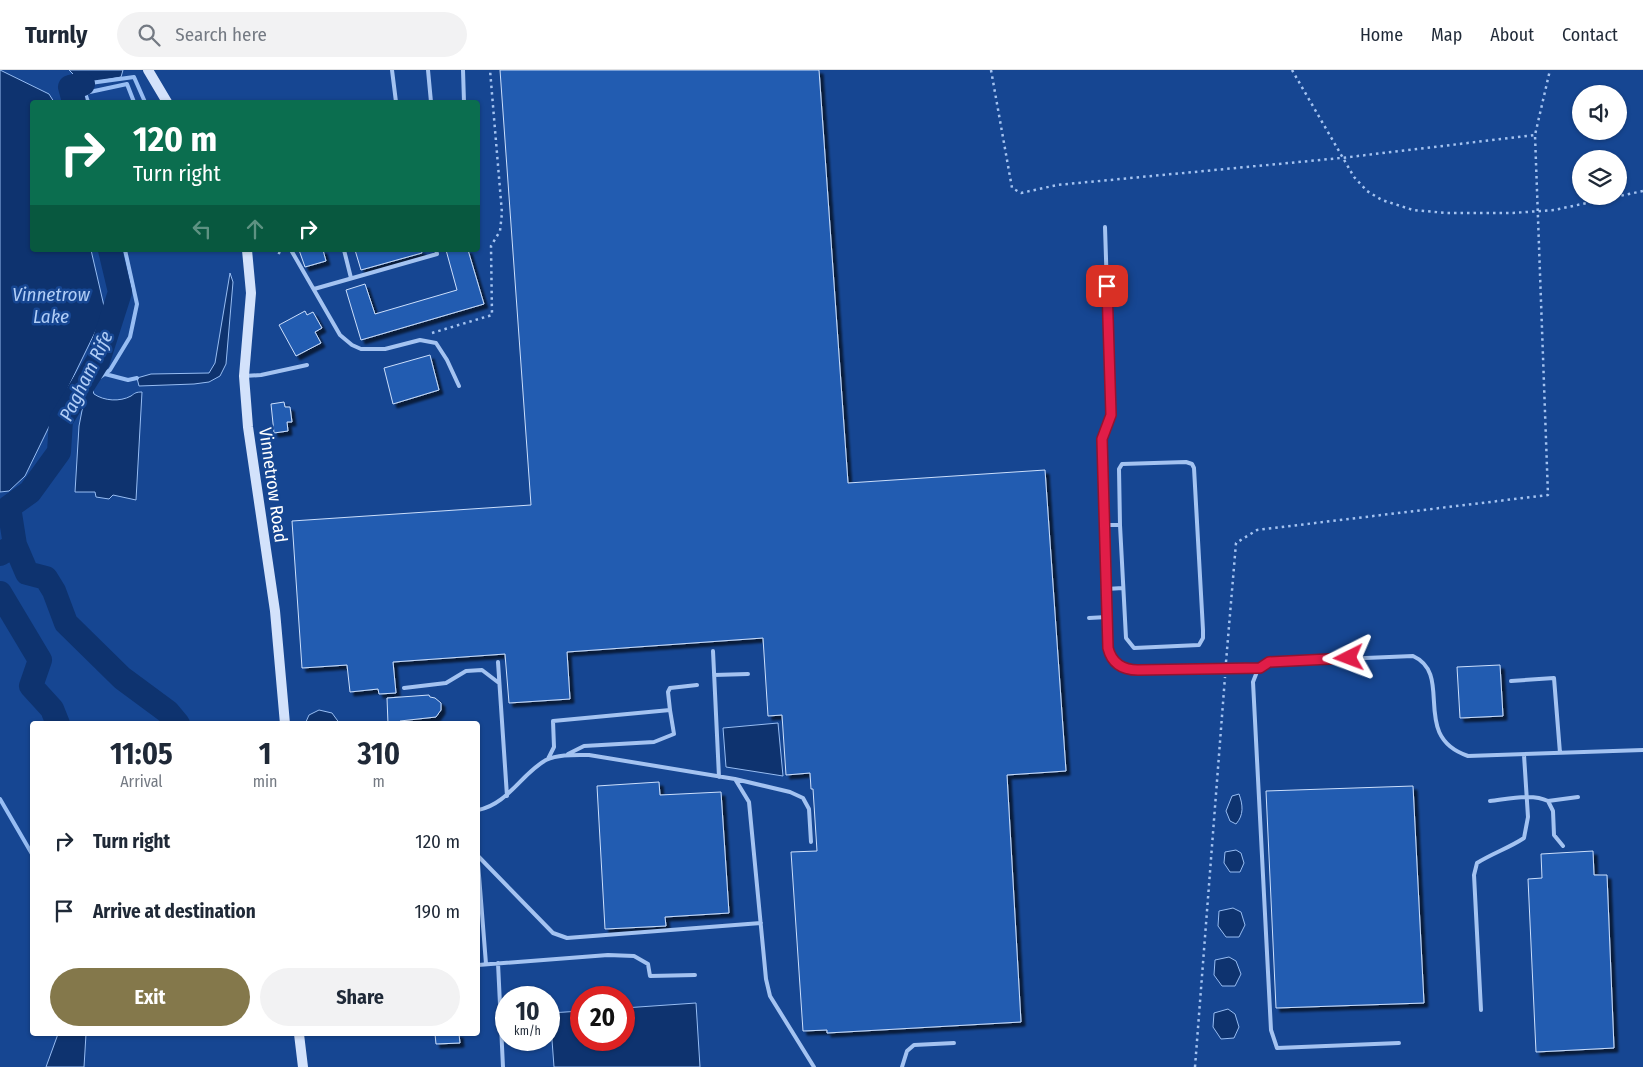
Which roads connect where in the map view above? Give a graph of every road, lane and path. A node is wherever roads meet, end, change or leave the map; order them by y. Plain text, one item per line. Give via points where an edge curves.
1 (148, 70) edge
2 (392, 70) edge
3 (428, 70) edge
4 (463, 70) edge
5 (991, 70) edge
6 (1292, 70) edge
7 (1550, 70) edge
8 (166, 100) edge
9 (396, 100) edge
10 (431, 100) edge
11 (464, 100) edge
12 (1535, 135) junction
13 (1341, 158) junction
14 (1643, 191) edge
15 (1538, 211) junction
16 (1105, 227) dead end
17 (247, 252) edge
18 (292, 252) edge
19 (344, 252) edge
20 (436, 252) edge
21 (351, 278) junction
22 (314, 288) junction
23 (307, 365) dead end
24 (244, 376) junction
25 (458, 386) dead end
26 (1104, 525) junction
27 (1120, 525) junction
28 (1123, 588) junction
29 (1106, 589) junction
30 (1107, 617) junction
31 (1088, 618) dead end
32 (713, 651) dead end
33 (498, 662) dead end
34 (1260, 668) junction
35 (1225, 669) junction
36 (748, 674) dead end
37 (714, 675) junction
38 (1512, 681) dead end
39 (499, 682) junction
40 (697, 685) dead end
41 (404, 688) dead end
42 (670, 710) junction
43 (286, 721) edge
44 (1643, 750) edge
45 (1560, 754) junction
46 (566, 755) junction
47 (1524, 755) junction
48 (548, 759) junction
49 (719, 777) junction
50 (735, 779) junction
51 (507, 796) junction
52 (1578, 797) dead end
53 (1527, 798) junction
54 (1490, 801) dead end
55 (1548, 801) junction
56 (480, 809) edge
57 (811, 842) dead end
58 (1563, 846) dead end
59 (480, 858) edge
60 (480, 888) edge
61 (761, 923) junction
62 (498, 963) junction
63 (480, 964) edge
64 (486, 964) junction
65 (695, 975) dead end
66 (1481, 1010) dead end
67 (299, 1036) edge
68 (954, 1043) dead end
69 (1399, 1043) dead end
70 (304, 1067) edge
71 (503, 1067) edge
72 (814, 1067) edge
73 (902, 1067) edge
74 (1195, 1067) edge

1 - 8 street
2 - 9 lane
3 - 10 lane
4 - 11 lane
5 - 13 path via 1012,188 1021,192 1057,185
6 - 13 path
7 - 12 path
12 - 13 path
12 - 15 path
13 - 15 path via 1366,191 1396,206 1447,213
14 - 15 path
15 - 35 path via 1548,495 1256,530 1236,543
16 - 26 lane via 1111,415 1102,439
17 - 24 street, Vinnetrow Road via 251,293
18 - 22 lane
19 - 21 lane
20 - 21 lane
21 - 22 lane
22 - 25 lane via 340,335 352,345 373,350 420,340 436,343 448,360
23 - 24 lane
24 - 43 street, Vinnetrow Road
26 - 27 lane
26 - 29 lane
27 - 28 lane
27 - 28 lane via 1119,469 1122,464 1192,464 1201,642 1194,646 1131,646 1126,638
28 - 29 lane
29 - 30 lane
30 - 31 lane
30 - 35 lane via 1109,654 1124,668
32 - 37 lane
33 - 39 lane
34 - 35 lane
34 - 47 lane via 1269,662 1413,656 1423,660 1431,671 1437,728 1454,751 1468,756
34 - 69 lane via 1253,682 1271,1030 1277,1048
35 - 74 path
36 - 37 lane
37 - 49 lane
38 - 45 lane via 1554,678
39 - 41 lane via 482,670 466,671 446,683
39 - 51 lane
40 - 42 lane via 670,688
42 - 46 lane via 674,734 654,742 584,746
42 - 48 lane via 553,721 554,747
44 - 45 lane
45 - 47 lane
46 - 48 lane
46 - 49 lane via 589,755
47 - 53 lane
48 - 51 lane
49 - 50 lane
50 - 57 lane via 803,798 808,809
50 - 61 lane via 749,802
51 - 56 lane
52 - 55 lane
53 - 54 lane
53 - 55 lane
53 - 66 lane via 1524,838 1477,862 1474,875
55 - 58 lane via 1554,835
59 - 61 lane via 553,932 567,938
60 - 64 lane
61 - 72 lane via 770,996
62 - 64 lane
62 - 65 lane via 634,956 648,964 650,976
62 - 71 lane
63 - 64 lane
67 - 70 street
68 - 73 lane via 914,1045 907,1051

